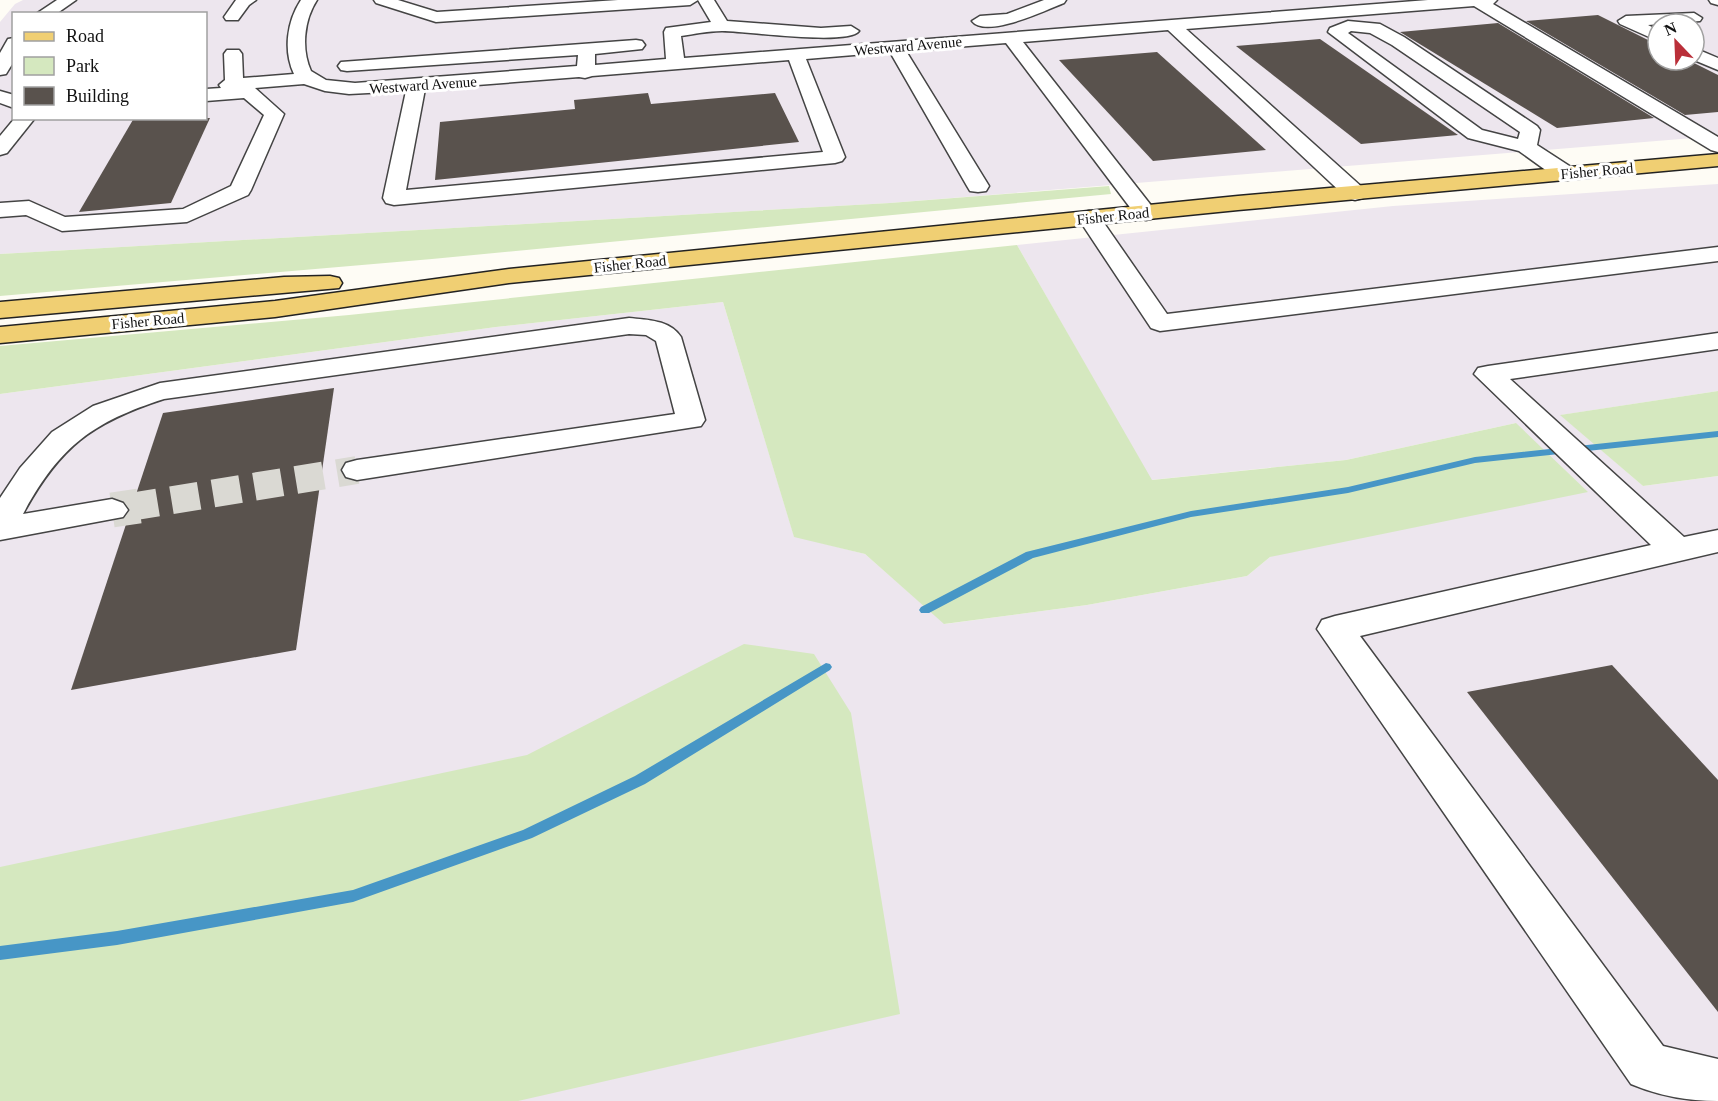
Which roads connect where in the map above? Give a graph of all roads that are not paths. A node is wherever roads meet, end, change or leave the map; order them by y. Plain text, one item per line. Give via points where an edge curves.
1 (68, 0) edge
2 (248, 0) edge
3 (309, 0) edge
4 (382, 0) edge
5 (690, 0) edge
6 (706, 0) edge
7 (1058, 0) edge
8 (1480, 0) edge
9 (1651, 2) dead end
10 (47, 12) edge
11 (1678, 12) edge
12 (1327, 13) junction
13 (232, 17) dead end
14 (1646, 20) edge
15 (963, 22) dead end
16 (1706, 24) edge
17 (1172, 25) junction
18 (721, 26) junction
19 (1348, 26) junction
20 (1710, 26) dead end
21 (868, 29) dead end
22 (1646, 30) edge
23 (1011, 38) junction
24 (636, 45) dead end
25 (12, 47) edge
26 (896, 48) junction
27 (586, 49) junction
28 (233, 54) dead end
29 (796, 56) junction
30 (676, 65) junction
31 (347, 66) dead end
32 (0, 70) edge
33 (585, 73) junction
34 (317, 82) junction
35 (234, 84) junction
36 (416, 86) junction
37 (207, 87) edge
38 (207, 95) edge
39 (258, 101) junction
40 (24, 120) edge
41 (1718, 146) edge
42 (1526, 147) junction
43 (0, 149) edge
44 (1718, 160) edge
45 (1566, 174) junction
46 (978, 186) dead end
47 (1355, 193) junction
48 (0, 210) edge
49 (1146, 213) junction
50 (1089, 218) junction
51 (1718, 254) edge
52 (509, 276) junction
53 (0, 310) edge
54 (0, 335) edge
55 (1718, 341) edge
56 (357, 470) tunnel mouth
57 (112, 510) tunnel mouth
58 (0, 527) edge
59 (1718, 542) edge
60 (1678, 551) junction
61 (1718, 1084) edge

1 - 10 street
2 - 13 street
3 - 34 street via 300,14 296,48 300,67
4 - 5 street via 436,17
6 - 18 street
7 - 15 street via 1010,19
8 - 12 street, Westward Avenue
8 - 41 street
9 - 11 street
12 - 17 street, Westward Avenue
12 - 19 street
14 - 22 street via 1626,21
16 - 20 street
17 - 23 street, Westward Avenue
17 - 47 street
18 - 21 street via 821,33
18 - 30 street via 672,32
19 - 42 street via 1374,28 1398,41 1530,130
19 - 42 street via 1336,32 1476,134
23 - 26 street, Westward Avenue
23 - 49 street
24 - 27 street
25 - 32 street
26 - 29 street, Westward Avenue
26 - 46 street
27 - 31 street
27 - 33 street
28 - 35 street
29 - 30 street, Westward Avenue
29 - 36 street via 835,157 393,198
30 - 33 street, Westward Avenue
33 - 36 street, Westward Avenue
34 - 35 street
34 - 36 street, Westward Avenue via 355,89
34 - 39 street
35 - 37 street
38 - 39 street via 248,92
39 - 48 street via 274,114 240,190 187,215 62,224 29,208
40 - 43 street
42 - 45 street
44 - 45 main road, Fisher Road
45 - 47 main road, Fisher Road
47 - 49 main road, Fisher Road
49 - 50 main road, Fisher Road
50 - 51 street via 1160,323
50 - 52 main road, Fisher Road
52 - 53 main road, Fisher Road via 284,284
52 - 54 main road, Fisher Road via 275,309
55 - 60 street via 1488,374
56 - 58 street via 691,420 668,337 652,328 629,326 160,391 101,412 71,431 49,450 25,480
57 - 58 street
59 - 60 street
60 - 61 street via 1335,629 1648,1067

